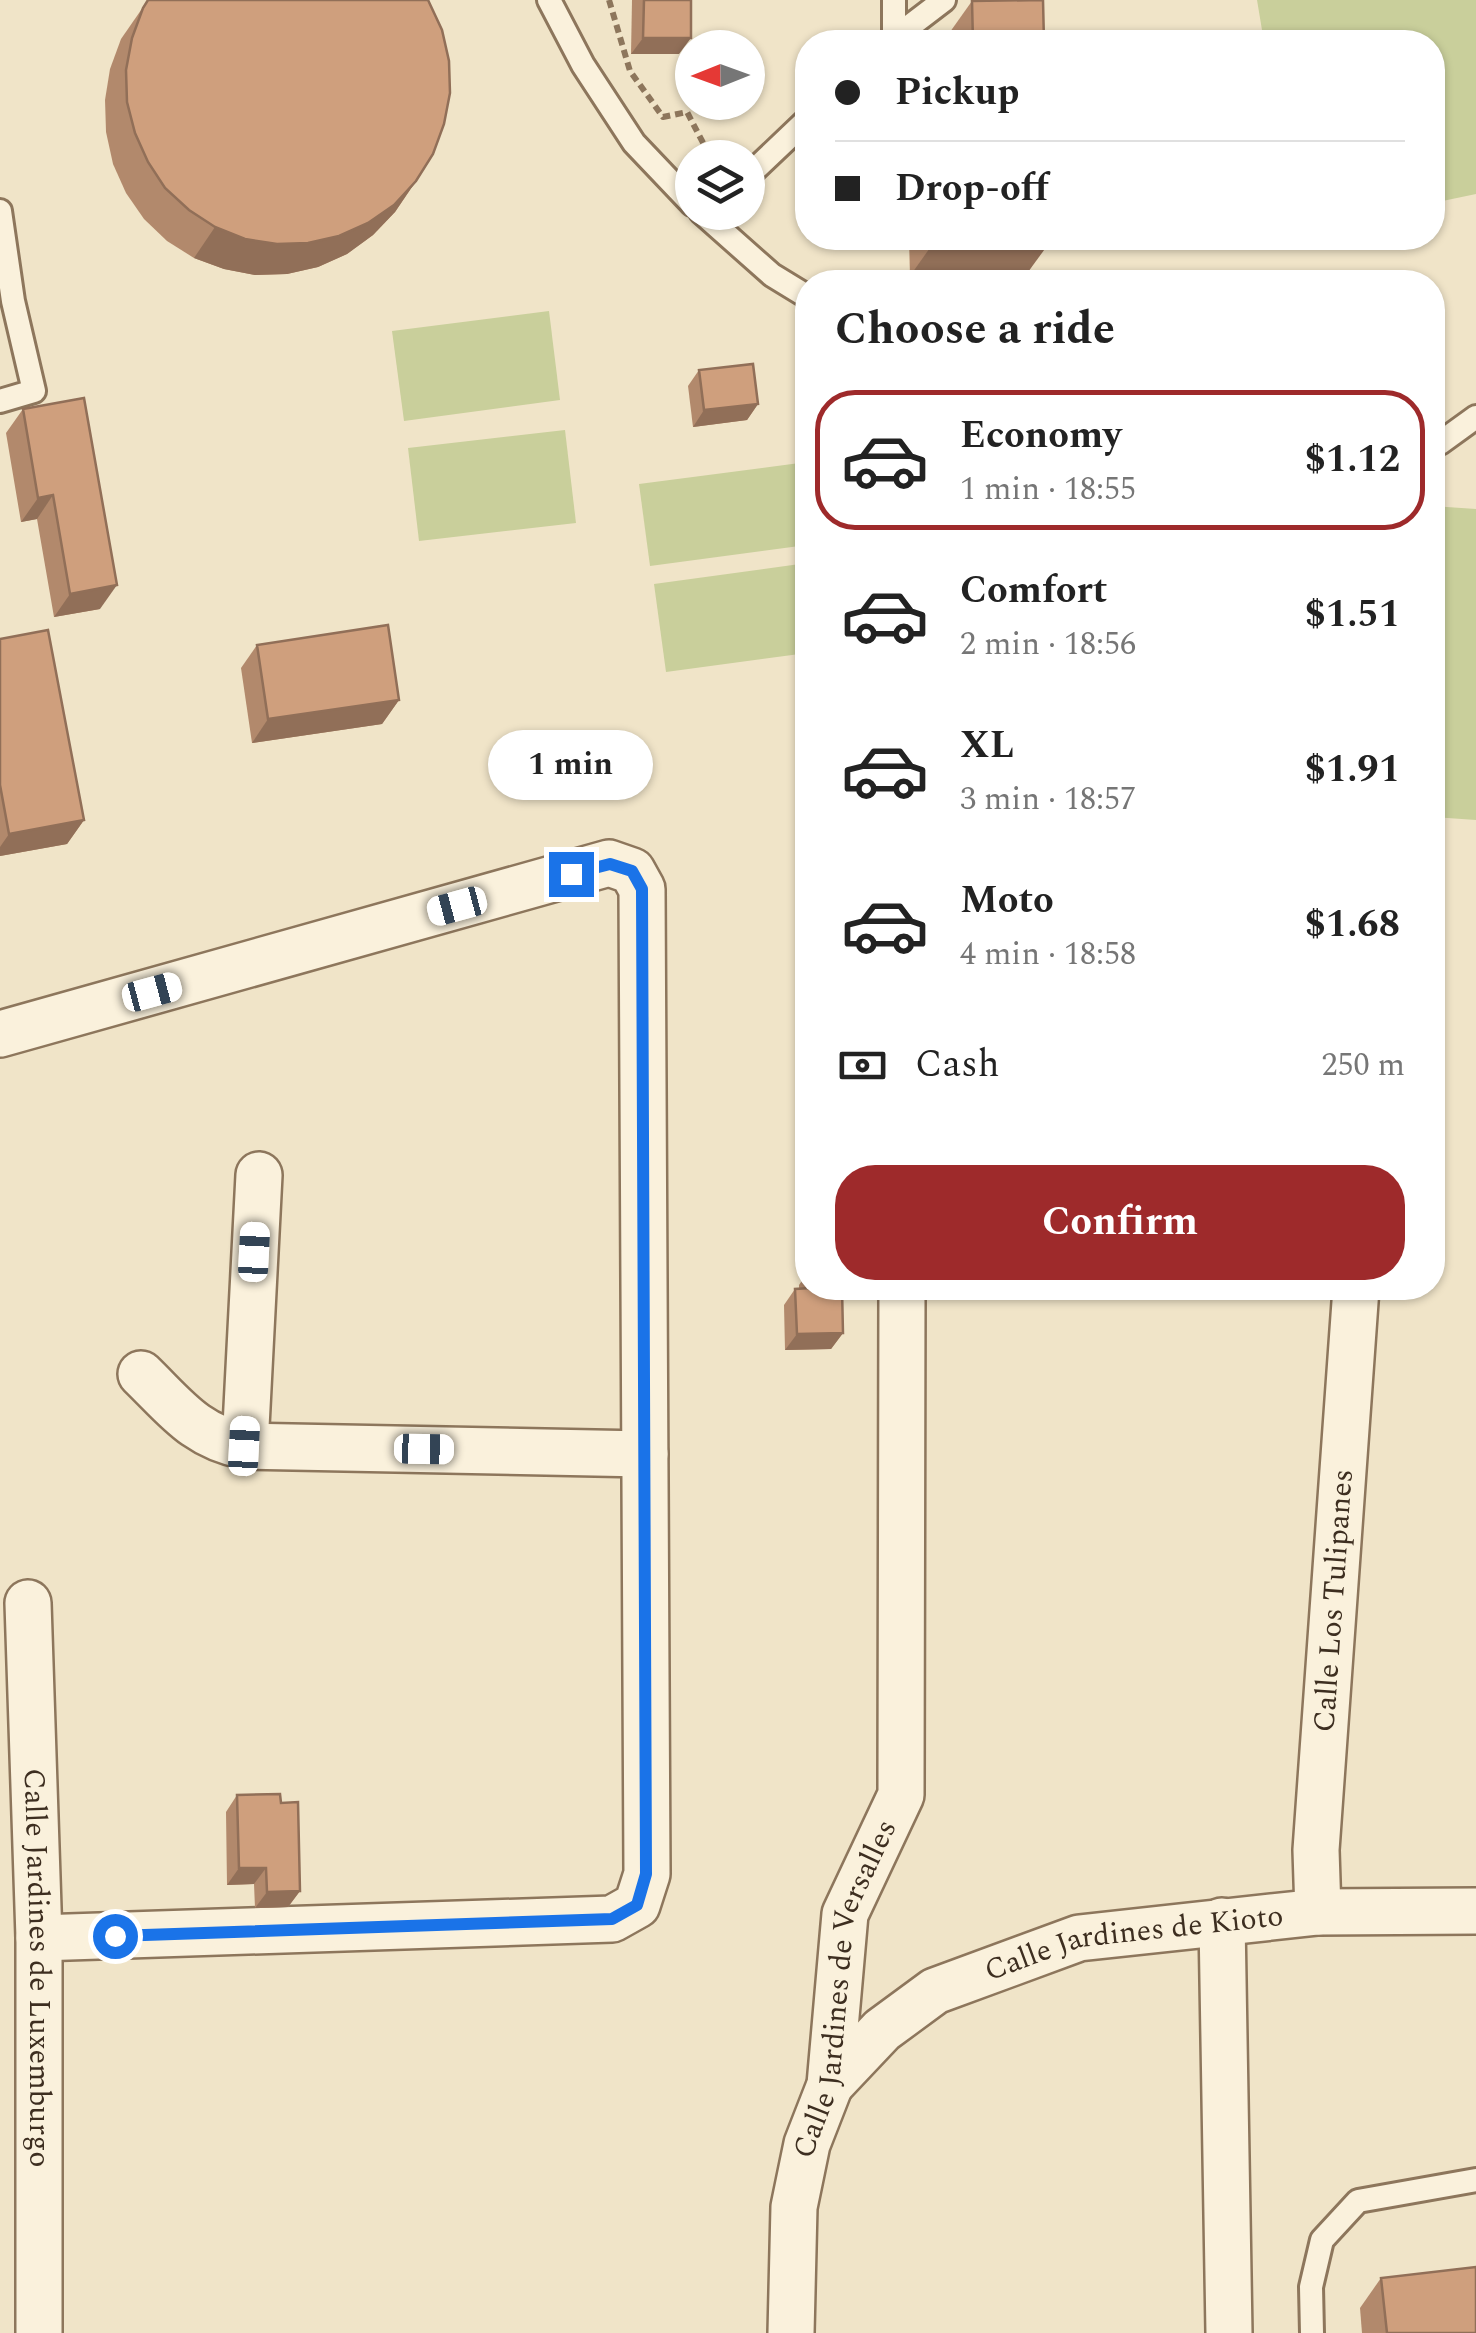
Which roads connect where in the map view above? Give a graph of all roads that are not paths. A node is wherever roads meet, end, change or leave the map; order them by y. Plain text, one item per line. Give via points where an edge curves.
1 (549, 0) edge
2 (894, 0) edge
3 (944, 0) edge
4 (892, 30) edge
5 (904, 30) edge
6 (795, 131) edge
7 (765, 160) edge
8 (675, 184) edge
9 (0, 211) edge
10 (722, 230) edge
11 (795, 289) edge
12 (0, 400) edge
13 (1476, 416) edge
14 (1445, 440) edge
15 (0, 1034) edge
16 (258, 1175) dead end
17 (902, 1300) edge
18 (1355, 1300) edge
19 (140, 1374) dead end
20 (244, 1446) junction
21 (645, 1454) junction
22 (28, 1602) dead end
23 (1476, 1911) edge
24 (1318, 1912) junction
25 (1222, 1921) junction
26 (38, 1938) junction
27 (830, 2085) junction
28 (1476, 2180) edge
29 (20, 2244) edge
30 (39, 2333) edge
31 (791, 2333) edge
32 (1229, 2333) edge
33 (1312, 2333) edge

1 - 8 lane via 634,143
2 - 4 lane
3 - 5 lane
6 - 7 lane
9 - 12 lane via 34,391
10 - 11 lane
13 - 14 lane
15 - 21 street via 610,864 632,871 642,889
16 - 20 street
17 - 27 street, Calle Jardines de Versalles via 901,1796 845,1914
18 - 24 street, Calle Los Tulipanes via 1316,1850
19 - 20 street via 202,1432
20 - 21 street
21 - 26 street via 646,1874 637,1905 612,1919
22 - 26 street, Calle Jardines de Luxemburgo
23 - 24 street, Calle Jardines de Kioto
24 - 25 street, Calle Jardines de Kioto
25 - 27 street, Calle Jardines de Kioto via 1079,1938 936,1991 882,2030
25 - 32 street
26 - 29 street, Calle Jardines de Luxemburgo
27 - 31 street, Calle Jardines de Versalles via 794,2207
28 - 33 lane via 1358,2201 1322,2240 1311,2286
29 - 30 street, Calle Jardines de Luxemburgo

